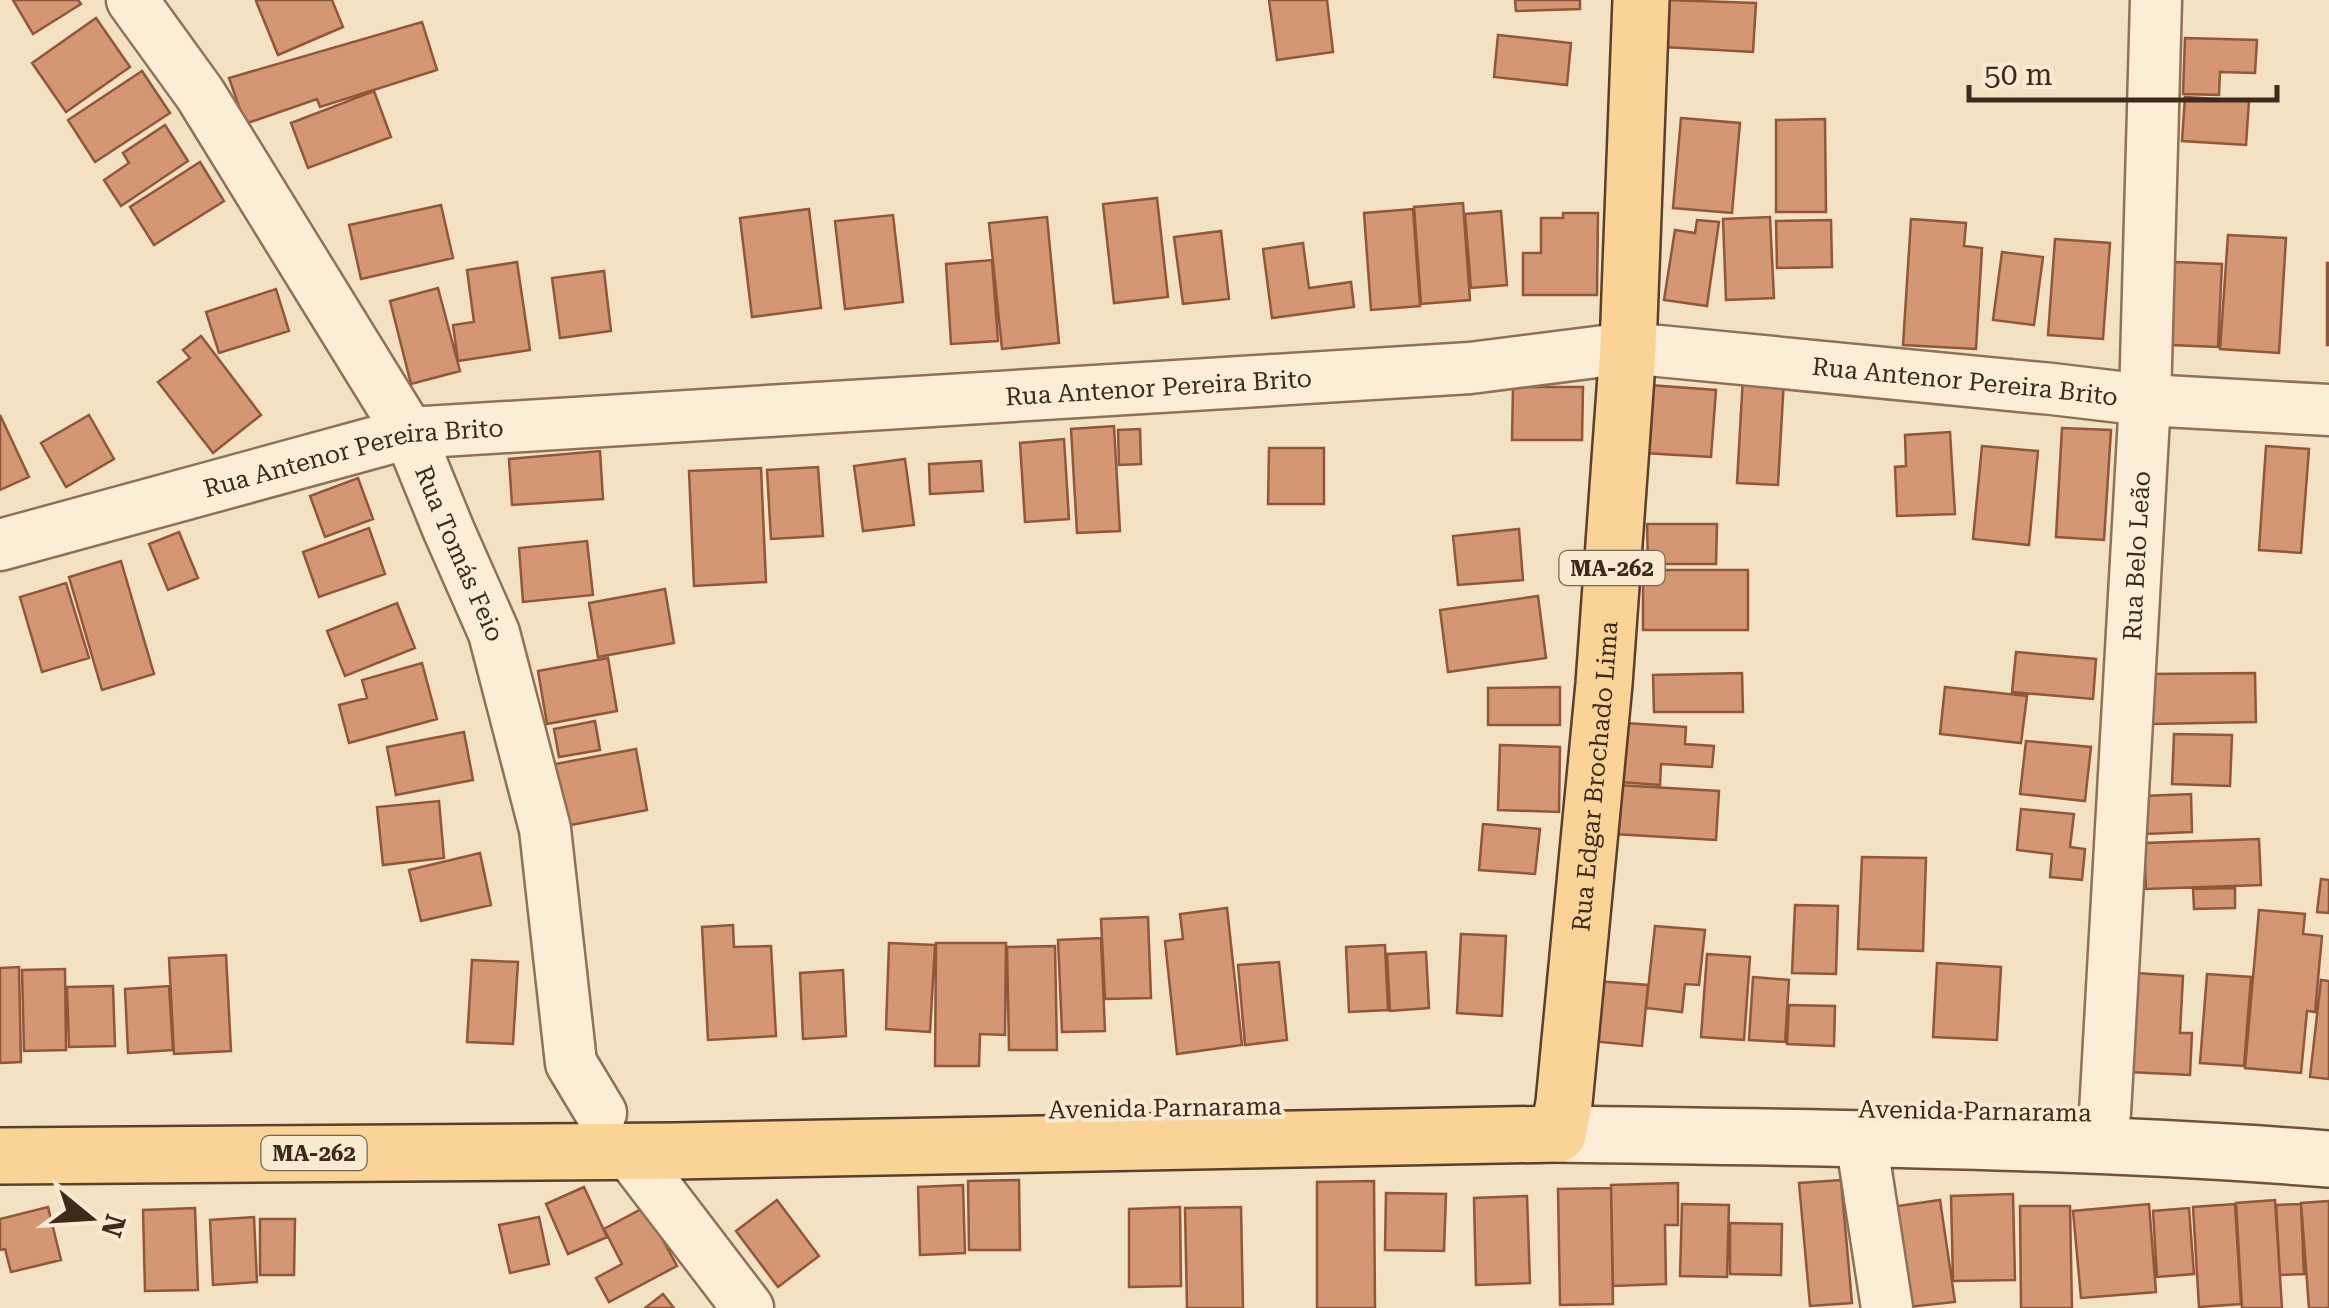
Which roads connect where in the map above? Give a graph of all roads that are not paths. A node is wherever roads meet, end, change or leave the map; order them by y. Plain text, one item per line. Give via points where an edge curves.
1 (132, 0) edge
2 (1641, 0) edge
3 (2156, 0) edge
4 (1628, 348) junction
5 (2146, 400) junction
6 (2329, 410) edge
7 (409, 433) junction
8 (0, 544) edge
9 (1561, 1119) junction
10 (0, 1120) edge
11 (1862, 1124) junction
12 (2105, 1129) junction
13 (2329, 1130) edge
14 (643, 1132) junction
15 (0, 1156) edge
16 (2329, 1159) edge
17 (748, 1308) edge
18 (1886, 1308) edge

1 - 7 street, Rua Tomás Feio via 200,94
2 - 4 main road, Rua Edgar Brochado Lima / MA-262
3 - 5 street, Rua Belo Leão
4 - 5 street, Rua Antenor Pereira Brito
4 - 7 street, Rua Antenor Pereira Brito via 1470,368
4 - 9 main road, Rua Edgar Brochado Lima / MA-262 via 1604,684
5 - 6 street, Rua Antenor Pereira Brito
5 - 12 street, Rua Belo Leão
7 - 8 street, Rua Antenor Pereira Brito
7 - 14 street, Rua Tomás Feio via 494,633 545,830 572,1062
9 - 11 street, Avenida Parnarama / MA-262
9 - 14 main road, Avenida Parnarama / MA-262
10 - 14 main road, Avenida Parnarama / MA-262
11 - 12 street, Avenida Parnarama / MA-262
11 - 18 street
12 - 13 street, Avenida Parnarama / MA-262
12 - 16 street, Avenida Parnarama / MA-262
14 - 15 main road, Avenida Parnarama / MA-262
14 - 17 street, Rua Tomás Feio

